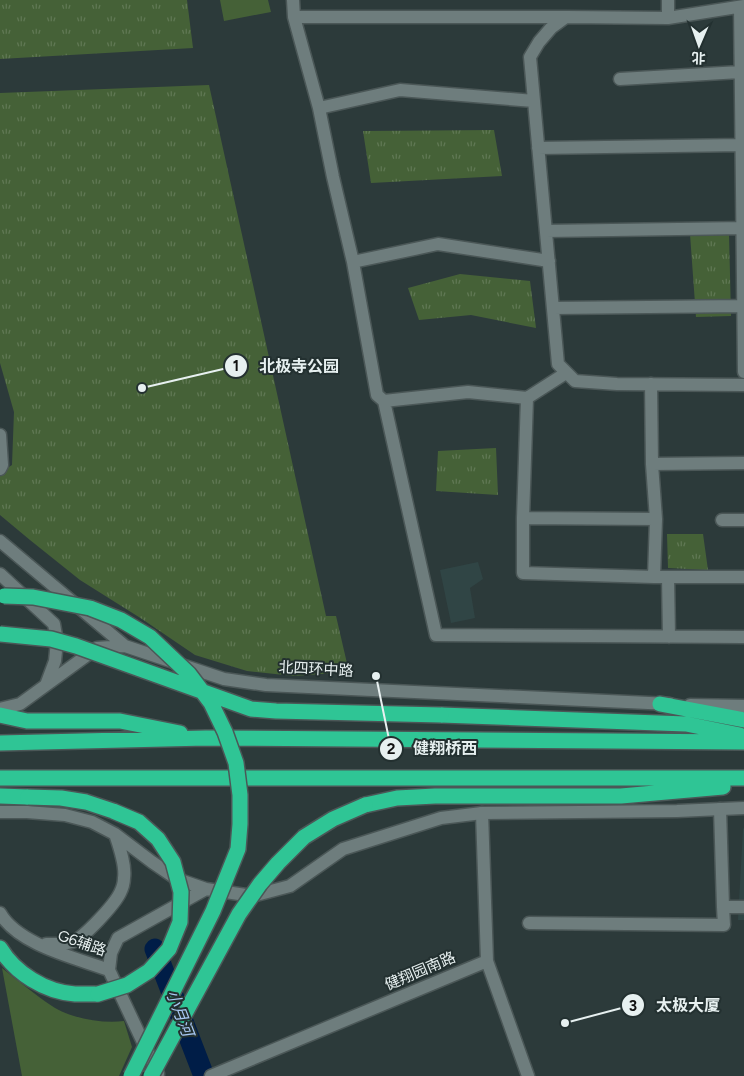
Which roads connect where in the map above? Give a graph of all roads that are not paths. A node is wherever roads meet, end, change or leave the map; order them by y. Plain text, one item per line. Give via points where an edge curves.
1 (293, 0) edge
2 (668, 0) edge
3 (742, 6) edge
4 (294, 17) junction
5 (566, 17) junction
6 (668, 18) junction
7 (740, 72) junction
8 (620, 79) dead end
9 (534, 101) junction
10 (319, 108) junction
11 (741, 145) junction
12 (538, 148) junction
13 (743, 228) edge
14 (546, 231) junction
15 (548, 261) junction
16 (353, 262) junction
17 (744, 306) edge
18 (553, 308) junction
19 (744, 372) edge
20 (566, 373) junction
21 (651, 384) junction
22 (744, 385) edge
23 (527, 398) junction
24 (384, 401) junction
25 (0, 435) edge
26 (744, 463) edge
27 (652, 464) junction
28 (0, 469) edge
29 (523, 518) junction
30 (656, 519) junction
31 (722, 520) dead end
32 (744, 520) edge
33 (0, 541) edge
34 (0, 574) edge
35 (654, 577) junction
36 (668, 577) junction
37 (744, 577) edge
38 (0, 597) edge
39 (0, 634) edge
40 (669, 636) junction
41 (744, 637) edge
42 (125, 646) junction
43 (46, 685) junction
44 (660, 704) junction
45 (744, 706) edge
46 (0, 709) edge
47 (0, 715) edge
48 (744, 720) edge
49 (744, 736) edge
50 (206, 738) junction
51 (744, 742) edge
52 (0, 743) edge
53 (0, 778) edge
54 (744, 778) edge
55 (744, 785) edge
56 (0, 796) edge
57 (744, 808) edge
58 (720, 809) junction
59 (0, 812) edge
60 (482, 813) junction
61 (115, 834) junction
62 (206, 889) junction
63 (723, 906) junction
64 (744, 907) edge
65 (0, 913) edge
66 (529, 923) dead end
67 (37, 944) junction
68 (0, 948) edge
69 (487, 960) junction
70 (109, 970) junction
71 (131, 1076) edge
72 (151, 1076) edge
73 (159, 1076) edge
74 (211, 1076) edge
75 (528, 1076) edge

1 - 4 street
2 - 6 street
3 - 6 street
3 - 7 street
4 - 5 street
4 - 10 street
5 - 6 street
5 - 9 street via 551,28 530,57
7 - 8 street
7 - 11 street
9 - 10 street via 400,90
9 - 12 street
10 - 16 street
11 - 12 street
11 - 13 street
12 - 14 street
13 - 14 street
13 - 17 street
14 - 15 street
15 - 16 street via 438,244
15 - 18 street
16 - 24 street via 377,395
17 - 18 street
17 - 19 street
18 - 20 street via 558,364
20 - 21 street via 575,381
20 - 23 street
21 - 22 street
21 - 27 street
23 - 24 street via 468,392
23 - 29 street
24 - 40 street via 436,635
25 - 28 street
26 - 27 street
27 - 30 street
29 - 30 street
29 - 35 street via 522,573
30 - 35 street
31 - 32 street
33 - 42 street
34 - 43 street via 54,624 57,641 55,660
35 - 36 street
36 - 37 street
36 - 40 street
38 - 71 highway, bridge via 33,597 90,608 121,620 150,637 189,674 211,703 236,763 240,795 238,849 213,910
39 - 49 highway, bridge via 51,639 76,646 251,709 686,724
40 - 41 street
42 - 43 street, 北四环中路 via 97,648
42 - 44 street, 北四环中路 via 224,679 266,684
43 - 46 street, 北四环中路 via 20,704
44 - 45 street, 北四环中路
44 - 48 highway
47 - 50 highway via 27,721 120,721
50 - 51 highway
50 - 52 highway
53 - 54 highway
55 - 72 highway, bridge via 621,796 397,798 365,805 333,818 304,836 260,884 239,914
56 - 68 highway, bridge via 86,802 139,822 158,839 173,862 181,892 180,922 169,949 127,985 98,994 73,994 48,988 26,976
57 - 58 street
58 - 60 street
58 - 63 street
59 - 61 street via 65,815 92,822
60 - 62 street via 441,818 342,849 290,886 252,896
60 - 69 street
61 - 62 street via 177,878
61 - 67 street via 125,877 112,905 73,942
62 - 70 street via 118,938 111,953
63 - 64 street
63 - 66 street via 724,925
65 - 67 street, G6辅路 via 18,932
67 - 70 street, G6辅路
69 - 74 street, 健翔园南路
69 - 75 street
70 - 73 street, G6辅路

